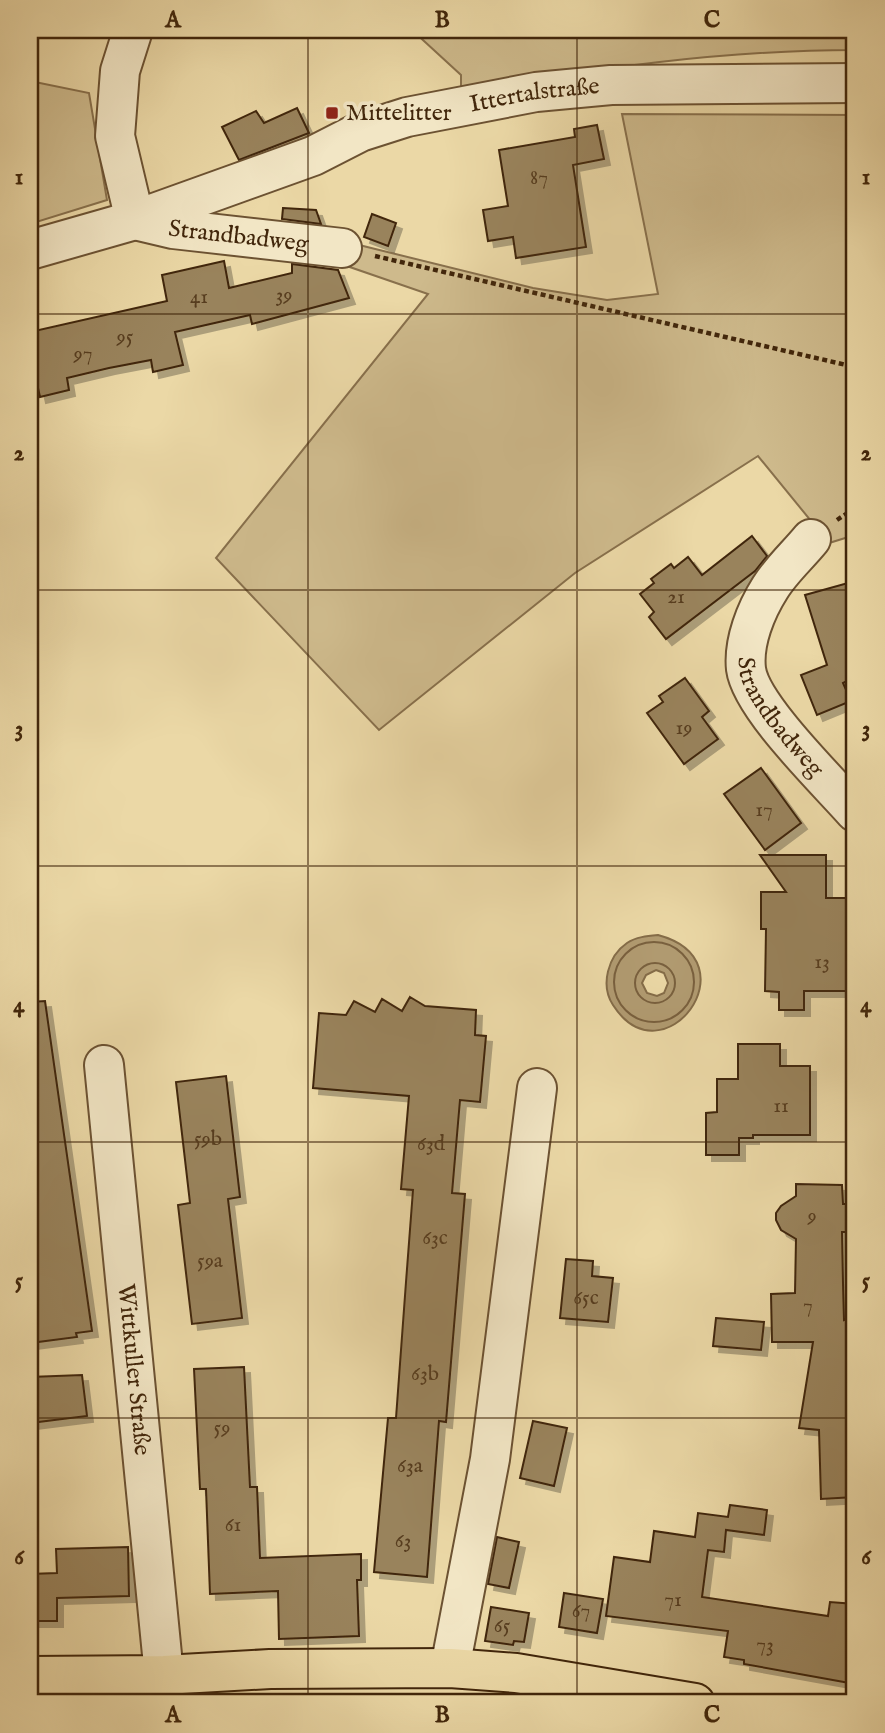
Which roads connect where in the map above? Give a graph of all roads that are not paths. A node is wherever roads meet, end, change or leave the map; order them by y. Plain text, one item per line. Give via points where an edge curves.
1 (133, 30) edge
2 (855, 83) edge
3 (135, 220) junction
4 (342, 248) road end
5 (30, 250) edge
6 (811, 539) dead end
7 (855, 812) edge
8 (104, 1065) dead end
9 (537, 1087) dead end
10 (450, 1668) junction
11 (30, 1675) edge
12 (164, 1675) junction
13 (695, 1703) edge

1 - 3 street via 120,71 115,136
2 - 3 street, Ittertalstraße via 611,85 536,92 407,117 360,132 313,156
3 - 4 street, Strandbadweg via 173,229
3 - 5 street, Ittertalstraße
6 - 7 street, Strandbadweg via 770,588 754,618 746,669 757,697
8 - 12 street, Wittkuller Straße
9 - 10 street via 491,1459
10 - 12 main road
10 - 13 main road via 516,1673
11 - 12 main road

